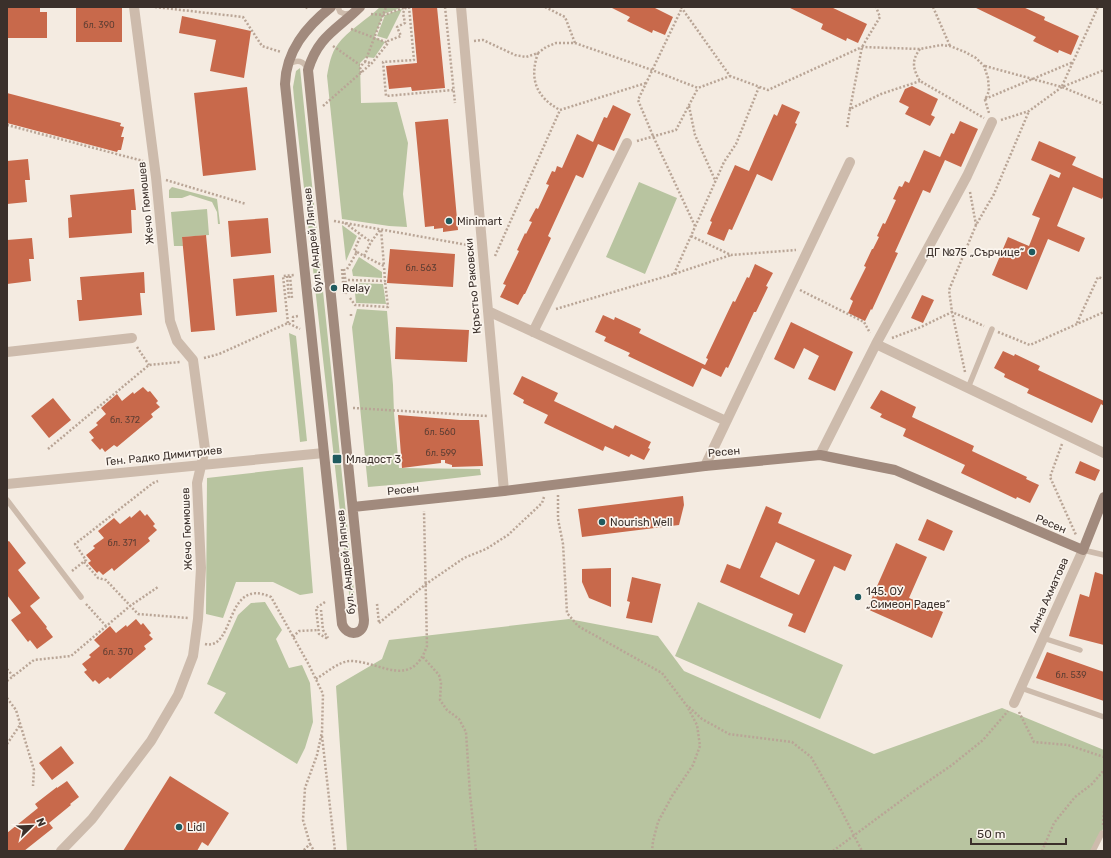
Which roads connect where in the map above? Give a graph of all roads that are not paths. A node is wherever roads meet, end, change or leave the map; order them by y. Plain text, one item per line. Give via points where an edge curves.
1 (134, 7) edge
2 (331, 7) edge
3 (338, 7) edge
4 (461, 7) edge
5 (356, 10) edge
6 (287, 66) junction
7 (308, 70) junction
8 (992, 122) road end
9 (627, 143) road end
10 (850, 162) dead end
11 (488, 311) junction
12 (992, 329) road end
13 (533, 332) junction
14 (132, 338) road end
15 (876, 344) junction
16 (7, 352) edge
17 (968, 388) junction
18 (726, 421) junction
19 (324, 453) junction
20 (1104, 453) edge
21 (820, 455) junction
22 (200, 465) junction
23 (705, 466) junction
24 (7, 484) edge
25 (504, 492) junction
26 (1104, 497) edge
27 (7, 500) edge
28 (353, 507) junction
29 (1083, 550) junction
30 (1104, 555) edge
31 (81, 597) road end
32 (1043, 638) junction
33 (1080, 650) dead end
34 (1021, 688) junction
35 (1014, 703) road end
36 (1104, 716) edge
37 (1103, 833) edge
38 (61, 851) edge
39 (1093, 851) edge

1 - 22 street, Жечо Гюмюшев via 156,177 170,321 177,341 193,360 205,449
2 - 6 main road, бул. Андрей Ляпчев via 317,18 300,38
3 - 5 lane via 340,12 345,14
4 - 11 street, Кръстьо Раковски
5 - 7 main road via 323,40
6 - 7 lane via 294,61 300,61
6 - 19 main road, бул. Андрей Ляпчев via 285,84
7 - 28 main road, бул. Андрей Ляпчев
8 - 15 street via 967,176
9 - 13 street
10 - 18 street
11 - 13 street
11 - 25 street, Кръстьо Раковски
12 - 17 lane
13 - 18 street
14 - 16 street
15 - 17 street
15 - 21 street
17 - 20 street
18 - 23 street
19 - 22 street, Ген. Радко Димитриев
19 - 28 main road, бул. Андрей Ляпчев via 342,624 351,633 361,630 364,624
21 - 23 main road, Ресен
21 - 29 main road, Ресен via 895,470
22 - 24 street, Ген. Радко Димитриев
22 - 38 street, Жечо Гюмюшев via 197,484 201,568 198,619 192,656 178,695 151,741 92,819
23 - 25 main road, Ресен
25 - 28 main road, Ресен
26 - 29 main road, Анна Ахматова
27 - 31 lane
29 - 30 lane
29 - 32 street, Анна Ахматова
32 - 33 lane
32 - 34 street, Анна Ахматова
34 - 35 street, Анна Ахматова
34 - 36 lane
37 - 39 lane

